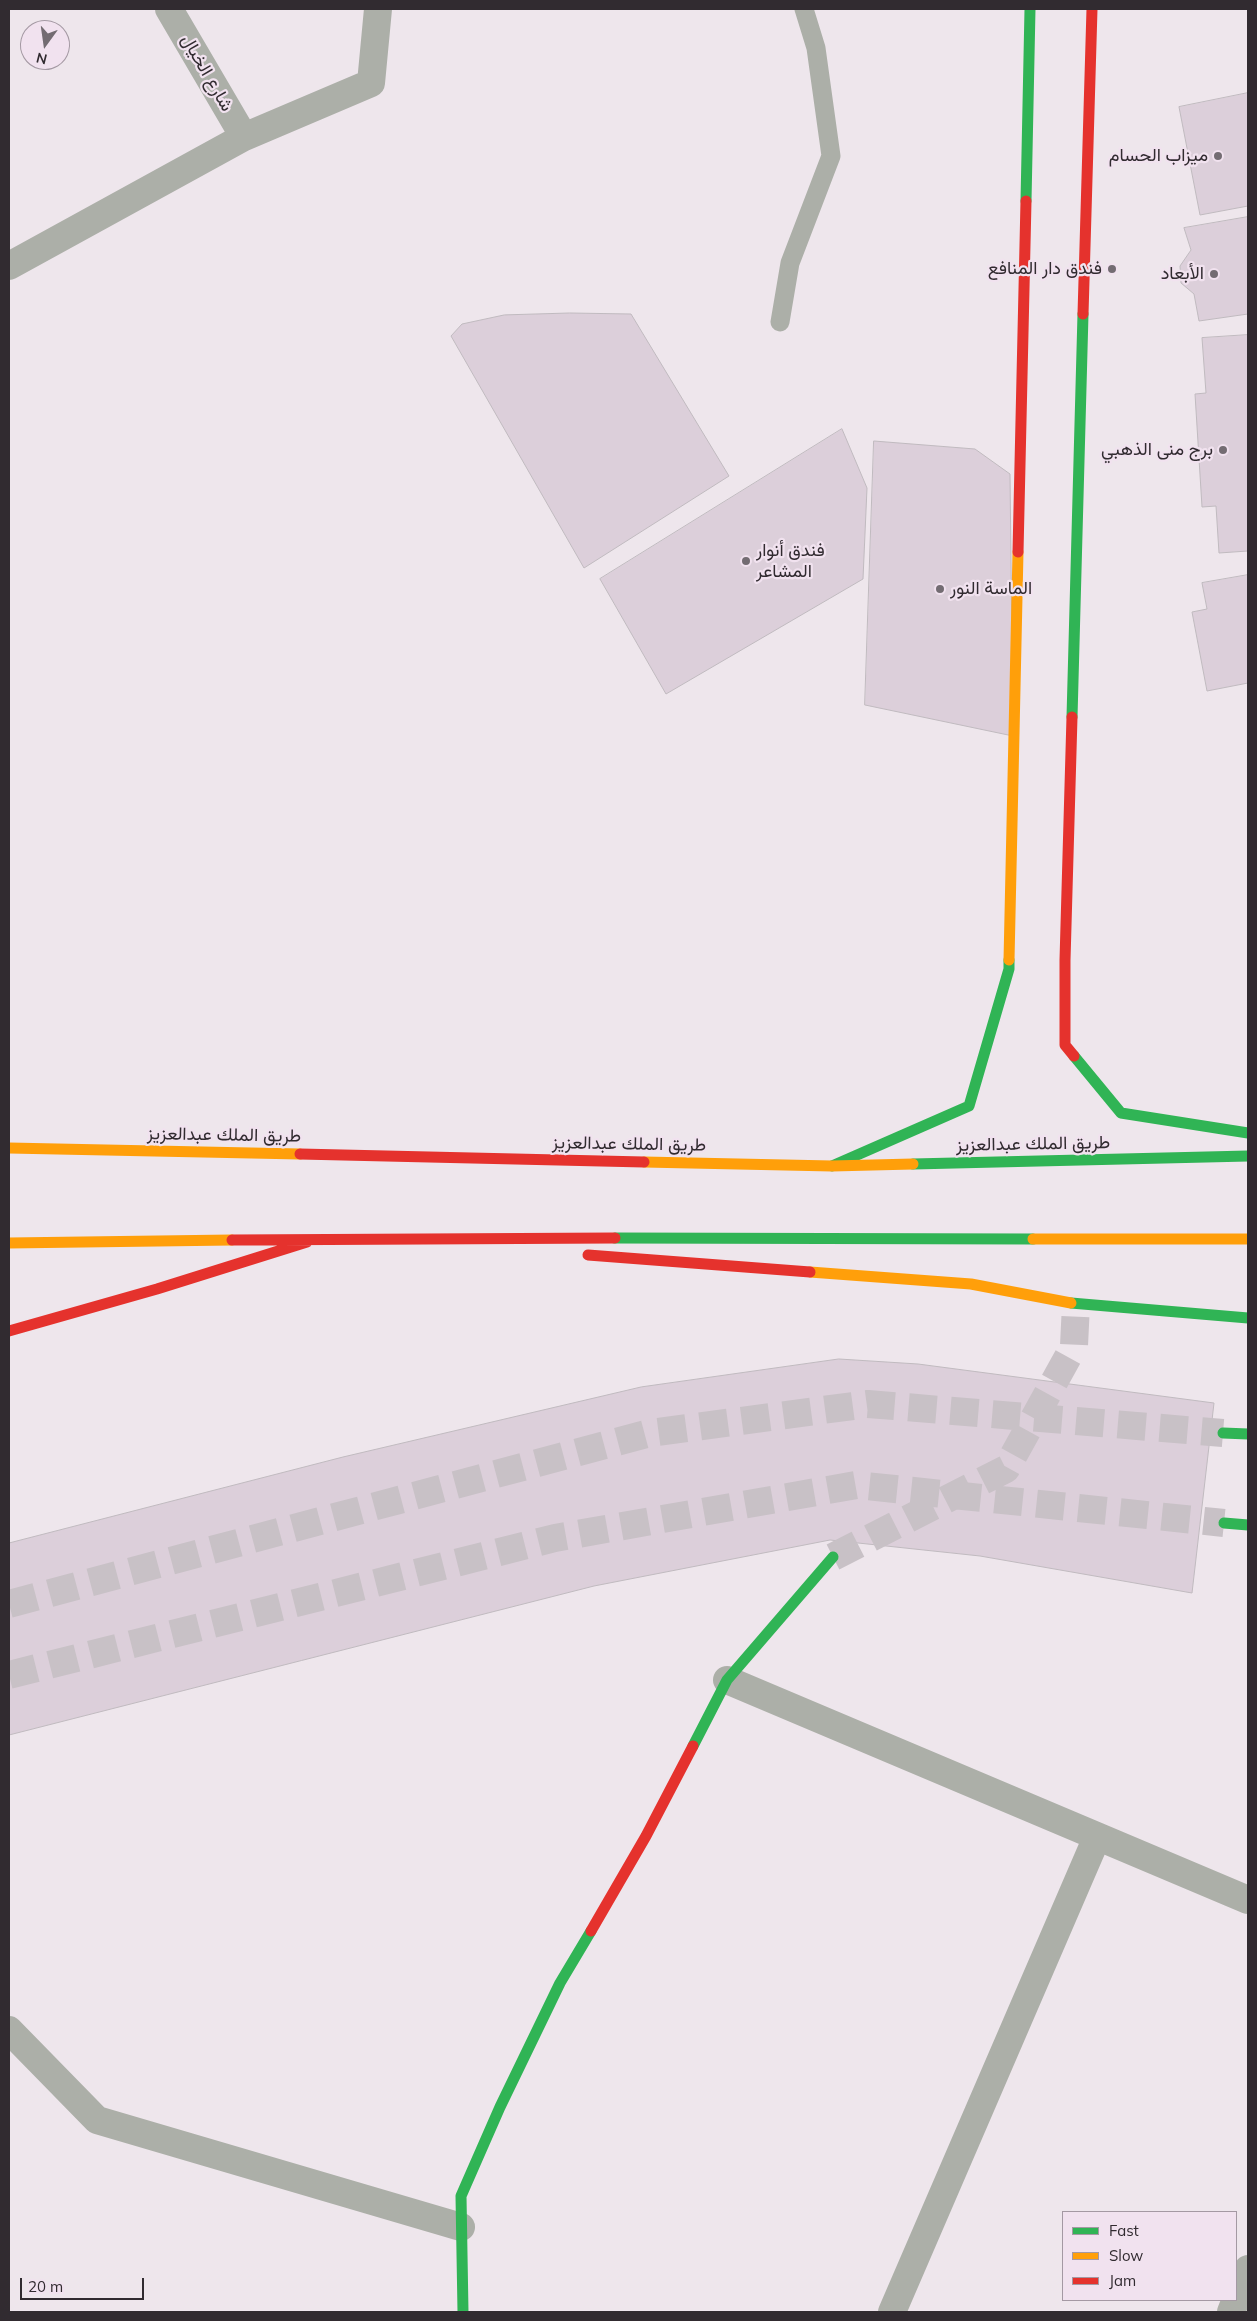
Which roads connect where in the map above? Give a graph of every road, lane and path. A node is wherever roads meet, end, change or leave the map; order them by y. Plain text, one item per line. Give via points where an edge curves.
1 (169, 9) edge
2 (378, 9) edge
3 (804, 9) edge
4 (1030, 9) edge
5 (1092, 9) edge
6 (244, 137) junction
7 (9, 266) edge
8 (780, 322) dead end
9 (1248, 1132) edge
10 (9, 1148) edge
11 (1248, 1156) edge
12 (832, 1166) junction
13 (367, 1238) junction
14 (1248, 1239) edge
15 (314, 1240) junction
16 (9, 1243) edge
17 (525, 1250) dead end
18 (575, 1254) dead end
19 (1248, 1318) edge
20 (9, 1331) edge
21 (1223, 1433) tunnel mouth
22 (1248, 1434) edge
23 (1224, 1523) tunnel mouth
24 (1248, 1525) edge
25 (833, 1557) tunnel mouth
26 (727, 1680) junction
27 (1097, 1836) junction
28 (1248, 1900) edge
29 (9, 2030) edge
30 (461, 2227) junction
31 (1248, 2269) edge
32 (1237, 2297) edge
33 (463, 2312) edge
34 (892, 2312) edge

1 - 6 street, شارع الخيال
2 - 6 street via 370,83
3 - 8 lane via 816,48 831,156 790,263
4 - 12 main road via 1009,969 969,1106
5 - 9 main road via 1065,1045 1121,1113
6 - 7 street
10 - 12 main road, طريق الملك عبدالعزيز
11 - 12 main road, طريق الملك عبدالعزيز
13 - 14 main road
13 - 15 main road
13 - 17 main road
15 - 16 main road
15 - 20 main road
18 - 19 main road via 971,1284 1076,1304
21 - 22 main road
23 - 24 main road
25 - 26 main road
26 - 27 street
26 - 30 main road via 646,1836 555,1992 461,2196
27 - 28 street
27 - 34 street
29 - 30 street via 97,2120
30 - 33 main road
31 - 32 street

